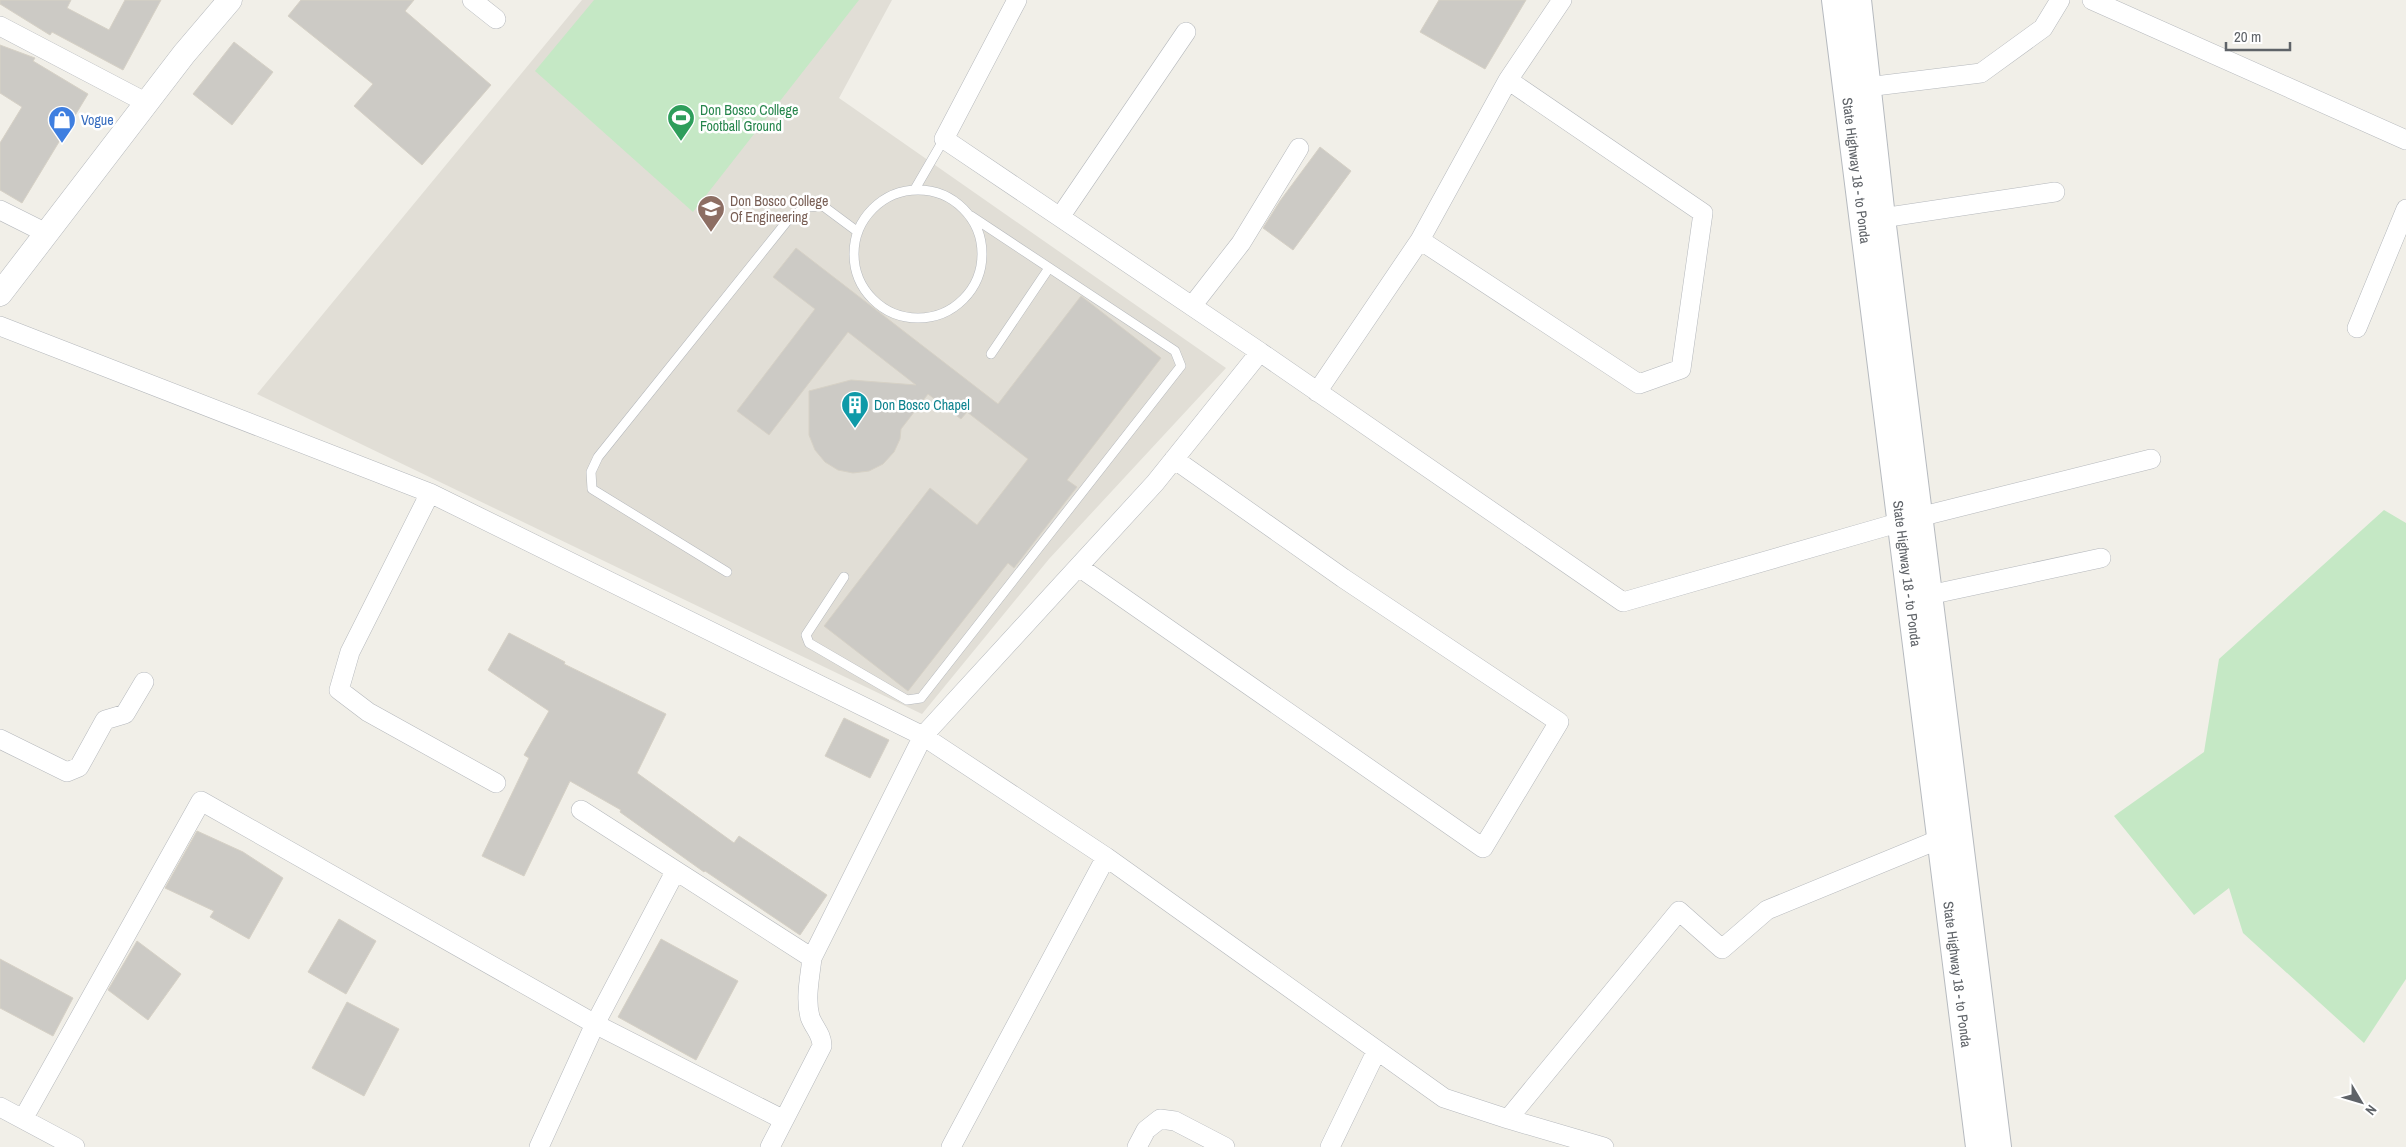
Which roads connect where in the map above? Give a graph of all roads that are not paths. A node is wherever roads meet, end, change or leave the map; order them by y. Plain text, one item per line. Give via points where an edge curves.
1 (230, 0) edge
2 (472, 0) edge
3 (1017, 0) edge
4 (1562, 0) edge
5 (1835, 0) edge
6 (1858, 0) edge
7 (2060, 0) edge
8 (2092, 0) edge
9 (496, 19) dead end
10 (0, 26) edge
11 (1186, 32) dead end
12 (1508, 80) junction
13 (1867, 87) junction
14 (147, 104) junction
15 (944, 139) junction
16 (2406, 140) edge
17 (1299, 148) dead end
18 (915, 189) junction
19 (2055, 192) dead end
20 (2406, 209) edge
21 (0, 210) edge
22 (971, 216) junction
23 (1060, 217) junction
24 (1882, 218) junction
25 (858, 232) junction
26 (48, 234) junction
27 (1420, 240) junction
28 (1049, 268) junction
29 (0, 294) edge
30 (1192, 306) junction
31 (0, 326) edge
32 (2357, 328) dead end
33 (1260, 352) junction
34 (991, 354) dead end
35 (1317, 392) junction
36 (2151, 459) dead end
37 (1174, 460) junction
38 (430, 493) junction
39 (1910, 520) junction
40 (2101, 558) dead end
41 (1079, 567) junction
42 (727, 572) dead end
43 (844, 577) dead end
44 (1928, 595) junction
45 (144, 682) dead end
46 (923, 736) junction
47 (0, 739) edge
48 (496, 783) dead end
49 (582, 810) dead end
50 (1940, 839) junction
51 (1106, 857) junction
52 (675, 872) junction
53 (812, 958) junction
54 (595, 1024) junction
55 (1377, 1050) junction
56 (0, 1107) edge
57 (23, 1119) junction
58 (1508, 1119) junction
59 (784, 1120) junction
60 (75, 1147) edge
61 (539, 1147) edge
62 (770, 1147) edge
63 (951, 1147) edge
64 (1136, 1147) edge
65 (1225, 1147) edge
66 (1330, 1147) edge
67 (1604, 1147) edge
68 (1979, 1147) edge
69 (1998, 1147) edge

1 - 14 street
2 - 9 street
3 - 15 street
4 - 12 street
5 - 39 main road, State Highway 18 - to Ponda
6 - 13 main road, State Highway 18 - to Ponda
7 - 13 street via 2043,28 1982,74
8 - 16 street
10 - 14 street
11 - 23 street
12 - 27 street
12 - 27 street via 1702,213 1681,369 1639,384
13 - 24 main road, State Highway 18 - to Ponda
14 - 26 street
15 - 18 lane
15 - 23 street
17 - 30 street via 1241,243
18 - 22 lane via 937,192 956,201
18 - 25 lane via 894,194 876,204 862,221
19 - 24 street
20 - 32 street
21 - 26 street
22 - 25 lane via 980,236 982,257 978,278 967,296 950,310 930,318 909,318 888,312 871,300 859,282 853,262 854,240
22 - 28 lane
23 - 30 street
24 - 39 main road, State Highway 18 - to Ponda
25 - 42 lane via 823,206 806,208 788,220 598,457 591,472 592,489
26 - 29 street
27 - 35 street
28 - 34 lane
28 - 43 lane via 1175,350 1181,366 921,698 907,700 808,643 806,635
30 - 33 street
31 - 38 street
33 - 35 street
33 - 37 street
35 - 39 street via 1623,602
36 - 39 street
37 - 41 street
37 - 41 street via 1559,722 1483,848
38 - 46 street
38 - 48 street via 350,652 339,690 368,712
39 - 44 main road, State Highway 18 - to Ponda
39 - 50 main road, State Highway 18 - to Ponda
40 - 44 street
41 - 46 street
44 - 69 main road, State Highway 18 - to Ponda
45 - 47 street via 125,714 105,720 79,767 67,772
46 - 51 street
46 - 53 street
49 - 52 street
50 - 58 street via 1767,910 1722,948 1678,911
50 - 68 main road, State Highway 18 - to Ponda
51 - 55 street
51 - 63 street
52 - 53 street
52 - 54 street
53 - 59 street via 808,998 810,1018 820,1033 822,1046
54 - 57 street via 201,801
54 - 59 street
54 - 61 street
55 - 58 street via 1444,1098
55 - 66 street
56 - 57 street
57 - 60 street
58 - 67 street
59 - 62 street
64 - 65 street via 1146,1130 1160,1119 1175,1121

